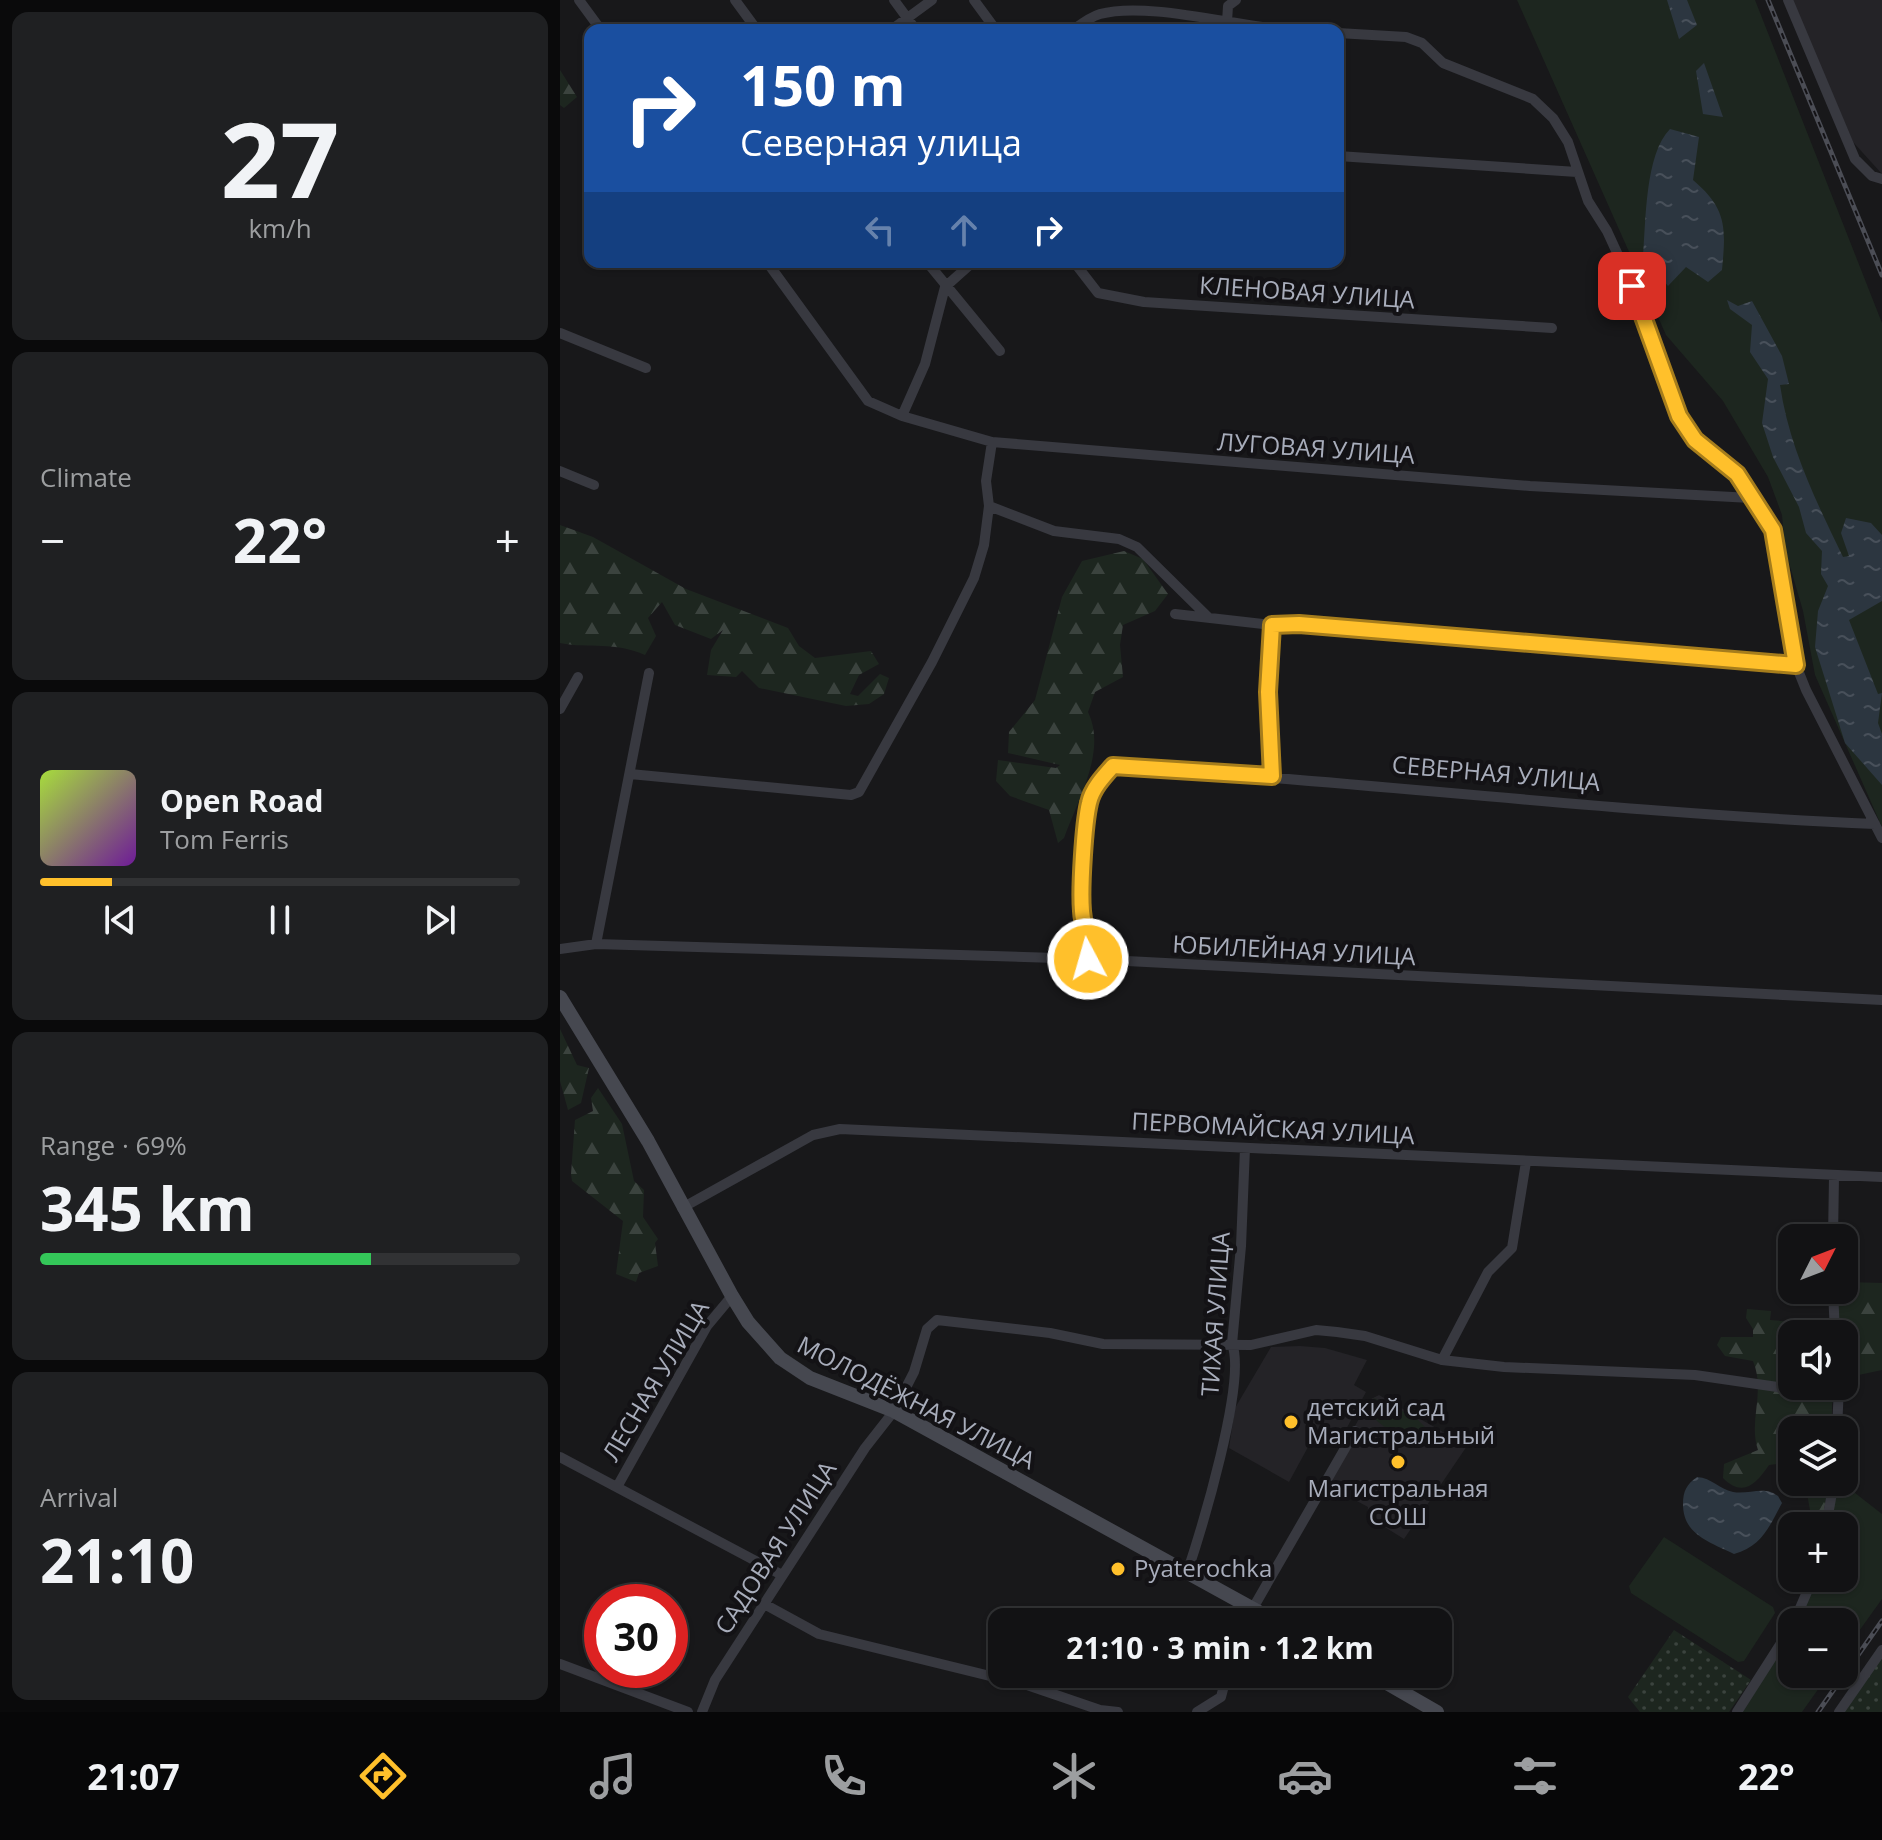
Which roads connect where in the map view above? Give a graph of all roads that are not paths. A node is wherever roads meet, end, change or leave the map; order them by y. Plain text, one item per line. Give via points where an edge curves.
1 (579, 0) edge
2 (735, 0) edge
3 (894, 0) edge
4 (932, 0) edge
5 (974, 0) edge
6 (1216, 0) edge
7 (1788, 0) edge
8 (1232, 3) edge
9 (908, 18) junction
10 (1227, 22) junction
11 (597, 24) edge
12 (753, 24) edge
13 (900, 24) edge
14 (912, 24) edge
15 (992, 24) edge
16 (1083, 24) edge
17 (1243, 24) edge
18 (1344, 33) edge
19 (1344, 156) edge
20 (1577, 172) junction
21 (1882, 179) edge
22 (771, 268) edge
23 (931, 268) edge
24 (966, 268) edge
25 (1079, 268) edge
26 (945, 287) junction
27 (1552, 328) dead end
28 (560, 333) edge
29 (1000, 351) dead end
30 (646, 368) dead end
31 (902, 416) junction
32 (992, 442) junction
33 (560, 471) edge
34 (594, 485) dead end
35 (1754, 500) junction
36 (989, 506) junction
37 (1175, 614) dead end
38 (1208, 617) junction
39 (1272, 625) junction
40 (1796, 665) junction
41 (649, 673) dead end
42 (578, 677) dead end
43 (560, 709) edge
44 (630, 774) junction
45 (1272, 776) junction
46 (1875, 824) junction
47 (1882, 838) edge
48 (596, 944) junction
49 (560, 949) edge
50 (1088, 959) junction
51 (560, 997) edge
52 (1882, 1000) edge
53 (1245, 1148) junction
54 (1526, 1162) junction
55 (1834, 1177) junction
56 (1882, 1177) edge
57 (682, 1208) junction
58 (1833, 1224) edge
59 (732, 1296) junction
60 (1232, 1344) junction
61 (1442, 1360) junction
62 (1778, 1384) edge
63 (894, 1411) junction
64 (1355, 1431) dead end
65 (560, 1457) edge
66 (617, 1487) junction
67 (1187, 1573) junction
68 (782, 1575) junction
69 (764, 1604) junction
70 (1238, 1608) edge
71 (1252, 1608) edge
72 (1778, 1648) edge
73 (1882, 1650) edge
74 (560, 1664) edge
75 (1223, 1688) edge
76 (1395, 1688) edge
77 (688, 1712) edge
78 (702, 1712) edge
79 (1118, 1712) edge
80 (1197, 1712) edge
81 (1437, 1712) edge
82 (1737, 1712) edge
83 (1839, 1712) edge

1 - 11 street
2 - 12 street
3 - 9 street
4 - 9 street
5 - 15 street
6 - 8 street
7 - 21 street via 1855,159
8 - 10 street
9 - 13 street
9 - 14 street
10 - 16 street via 1167,14 1100,14
10 - 17 street
18 - 20 street via 1406,37 1422,43 1443,63 1533,99 1568,142
19 - 20 street
20 - 35 street via 1641,305 1679,416 1695,440 1737,474
22 - 31 street, ЛУГОВАЯ УЛИЦА via 856,388 875,407
23 - 26 street
24 - 26 street
25 - 27 street, КЛЕНОВАЯ УЛИЦА via 1098,293 1132,301
26 - 29 street
26 - 31 street via 925,364
28 - 30 street
31 - 32 street, ЛУГОВАЯ УЛИЦА
32 - 35 street, ЛУГОВАЯ УЛИЦА
32 - 36 street via 986,481
33 - 34 street
35 - 40 street via 1773,530
36 - 38 street via 1054,531 1119,539 1137,547
36 - 44 street via 974,578 859,792 742,787
37 - 38 street
38 - 39 street
39 - 40 street
39 - 45 street
40 - 46 street
41 - 44 street
42 - 43 street
44 - 48 street
45 - 46 street, СЕВЕРНАЯ УЛИЦА via 1747,818
45 - 50 street, СЕВЕРНАЯ УЛИЦА via 1113,766 1089,802 1081,894 1082,916 1092,938
46 - 47 street
48 - 49 street, ЮБИЛЕЙНАЯ УЛИЦА
48 - 50 street, ЮБИЛЕЙНАЯ УЛИЦА
50 - 52 street, ЮБИЛЕЙНАЯ УЛИЦА
51 - 57 street, МОЛОДЁЖНАЯ УЛИЦА via 648,1141
53 - 54 street, ПЕРВОМАЙСКАЯ УЛИЦА
53 - 57 street, ПЕРВОМАЙСКАЯ УЛИЦА via 825,1130
53 - 60 street, ТИХАЯ УЛИЦА
54 - 55 street, ПЕРВОМАЙСКАЯ УЛИЦА
54 - 61 street via 1512,1248 1488,1272
55 - 56 street, ПЕРВОМАЙСКАЯ УЛИЦА
55 - 58 street
57 - 59 street, МОЛОДЁЖНАЯ УЛИЦА
59 - 63 street, МОЛОДЁЖНАЯ УЛИЦА via 764,1342 793,1368
59 - 66 street, ЛЕСНАЯ УЛИЦА via 707,1326
60 - 61 street via 1251,1345 1316,1330 1365,1336
60 - 63 street, САДОВАЯ УЛИЦА via 1103,1344 937,1320 927,1329
60 - 67 street, ТИХАЯ УЛИЦА via 1233,1393
61 - 62 street
63 - 67 street, МОЛОДЁЖНАЯ УЛИЦА
63 - 68 street, САДОВАЯ УЛИЦА
64 - 71 street
65 - 66 street
66 - 68 street
67 - 70 street, МОЛОДЁЖНАЯ УЛИЦА
68 - 69 street, САДОВАЯ УЛИЦА
69 - 78 street, САДОВАЯ УЛИЦА via 715,1680
69 - 79 street via 819,1634
72 - 82 street
73 - 83 street
74 - 77 street
75 - 80 street via 1213,1705
76 - 81 street

